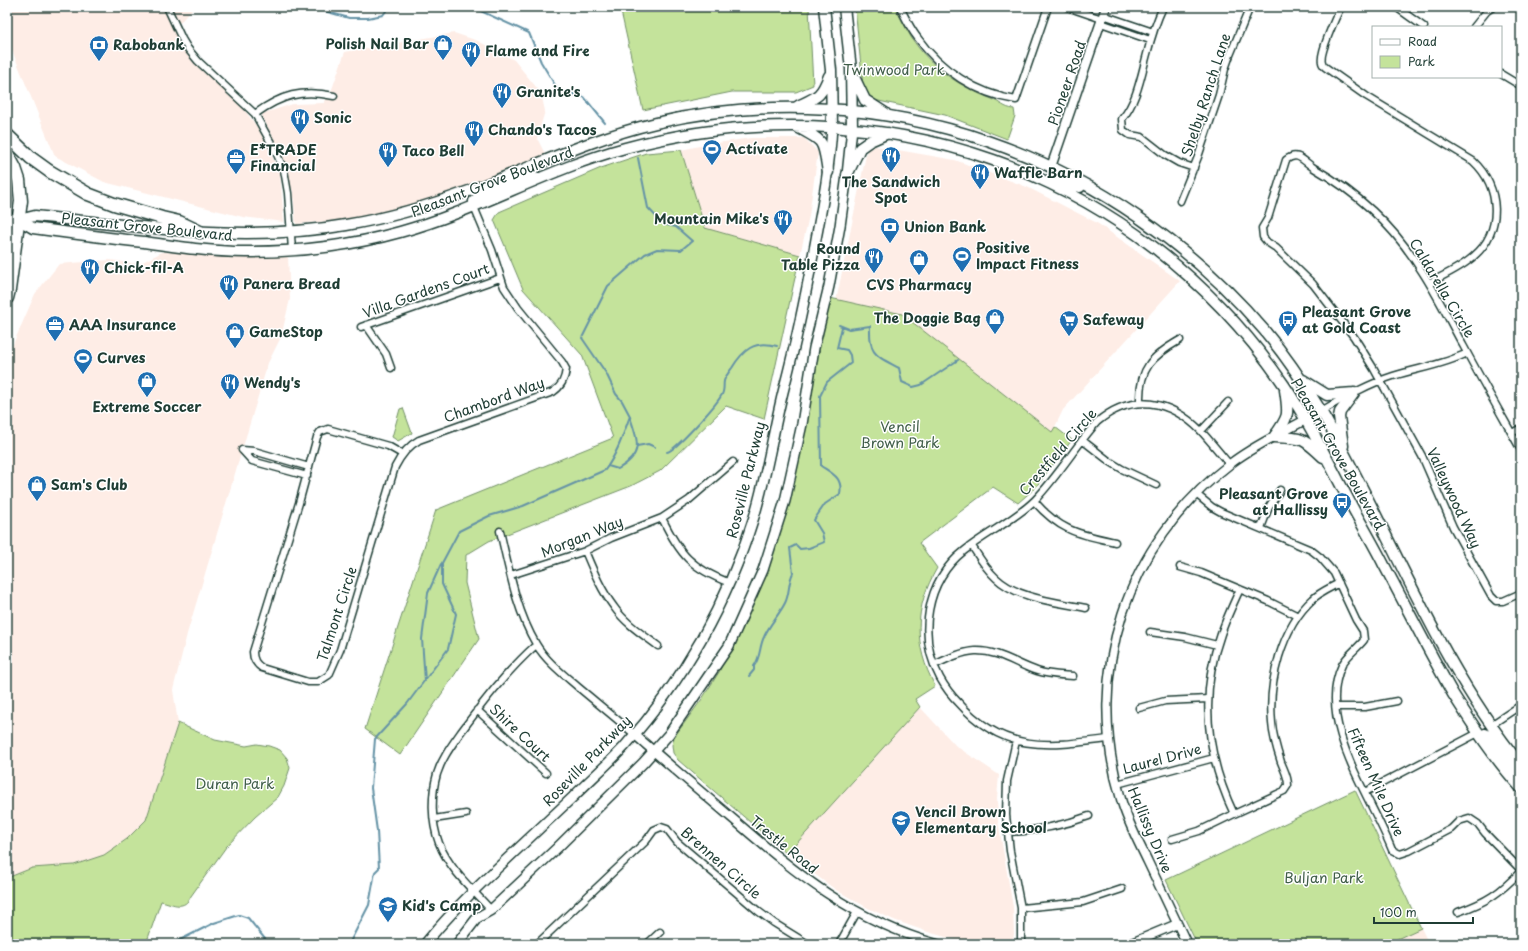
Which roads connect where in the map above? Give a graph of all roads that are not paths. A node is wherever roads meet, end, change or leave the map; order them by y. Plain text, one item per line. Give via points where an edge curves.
1 (167, 7) edge
2 (824, 7) edge
3 (844, 7) edge
4 (900, 7) edge
5 (1048, 7) edge
6 (1067, 7) edge
7 (1163, 7) edge
8 (1250, 7) edge
9 (1341, 7) edge
10 (1396, 7) edge
11 (1493, 7) edge
12 (1103, 16) edge
13 (1423, 26) edge
14 (1475, 26) edge
15 (1153, 32) junction
16 (1150, 40) junction
17 (851, 69) junction
18 (831, 70) junction
19 (1502, 75) edge
20 (1521, 86) edge
21 (334, 96) dead end
22 (795, 107) junction
23 (832, 108) junction
24 (852, 111) junction
25 (255, 114) junction
26 (889, 115) junction
27 (793, 125) junction
28 (832, 126) junction
29 (852, 128) junction
30 (889, 133) junction
31 (7, 135) edge
32 (7, 153) edge
33 (536, 164) junction
34 (1051, 167) junction
35 (1194, 168) junction
36 (828, 172) junction
37 (847, 175) junction
38 (1047, 181) junction
39 (1097, 191) junction
40 (1180, 201) dead end
41 (474, 207) junction
42 (7, 218) edge
43 (19, 220) junction
44 (200, 232) junction
45 (291, 232) junction
46 (292, 250) junction
47 (500, 278) junction
48 (1429, 283) junction
49 (7, 298) edge
50 (1180, 340) dead end
51 (1467, 353) junction
52 (391, 368) dead end
53 (1299, 377) junction
54 (1380, 380) junction
55 (1285, 386) junction
56 (1354, 393) junction
57 (1140, 402) junction
58 (1228, 402) dead end
59 (1321, 412) junction
60 (1305, 420) junction
61 (1521, 428) edge
62 (1201, 431) junction
63 (1512, 433) junction
64 (1274, 437) junction
65 (1082, 440) junction
66 (1521, 450) edge
67 (402, 454) junction
68 (1345, 455) junction
69 (733, 462) dead end
70 (1229, 464) junction
71 (1330, 464) junction
72 (309, 467) junction
73 (307, 476) junction
74 (1156, 485) dead end
75 (1280, 490) dead end
76 (1196, 494) junction
77 (1034, 501) junction
78 (662, 518) junction
79 (1261, 528) junction
80 (500, 531) dead end
81 (1115, 542) dead end
82 (972, 546) junction
83 (585, 551) junction
84 (1180, 567) dead end
85 (511, 575) junction
86 (730, 583) junction
87 (1339, 583) junction
88 (1240, 589) junction
89 (1521, 593) edge
90 (1086, 608) dead end
91 (1298, 616) junction
92 (1150, 632) dead end
93 (536, 645) junction
94 (1217, 645) junction
95 (658, 646) dead end
96 (934, 664) junction
97 (1073, 676) dead end
98 (1208, 699) junction
99 (1397, 701) dead end
100 (1521, 705) edge
101 (1336, 707) junction
102 (1139, 708) dead end
103 (477, 710) junction
104 (1491, 725) junction
105 (1478, 733) junction
106 (634, 734) junction
107 (1108, 739) junction
108 (1016, 741) junction
109 (654, 752) junction
110 (1214, 758) junction
111 (1521, 765) edge
112 (546, 773) dead end
113 (1521, 776) edge
114 (1116, 784) junction
115 (1521, 788) edge
116 (1365, 792) junction
117 (466, 814) dead end
118 (1234, 814) junction
119 (1089, 816) dead end
120 (434, 819) junction
121 (1008, 832) junction
122 (1172, 840) dead end
123 (1521, 870) edge
124 (1122, 889) dead end
125 (474, 891) junction
126 (1021, 908) junction
127 (490, 910) junction
128 (857, 912) junction
129 (1458, 912) dead end
130 (1177, 924) junction
131 (660, 932) dead end
132 (425, 944) edge
133 (457, 944) edge
134 (537, 944) edge
135 (647, 944) edge
136 (808, 944) edge
137 (840, 944) edge
138 (937, 944) edge
139 (1022, 944) edge
140 (1129, 944) edge
141 (1187, 944) edge

1 - 25 street via 182,39 193,55
2 - 18 main road, Roseville Parkway
3 - 17 main road
4 - 5 street via 917,37 939,63 965,82 999,97 1016,100
6 - 12 street
7 - 15 street
8 - 35 street, Shelby Ranch Lane via 1225,69 1219,95
9 - 48 street via 1330,28 1321,57 1325,68 1473,161 1492,187 1495,216 1486,243 1466,263
10 - 13 street
11 - 14 street
12 - 15 street
12 - 16 street
12 - 34 street, Pioneer Road
15 - 16 street
16 - 35 street via 1143,72 1130,109 1122,119 1123,130 1130,135 1142,137 1165,155
17 - 24 main road
17 - 26 main road via 865,100
18 - 22 main road via 824,90 816,98
18 - 23 main road, Roseville Parkway
19 - 20 street
21 - 25 street via 297,93 277,100
22 - 23 main road, Pleasant Grove Boulevard
22 - 33 main road, Pleasant Grove Boulevard via 726,111 667,121 617,134
23 - 24 main road, Pleasant Grove Boulevard
23 - 28 main road, Roseville Parkway
24 - 26 main road, Pleasant Grove Boulevard
24 - 29 main road
25 - 45 street via 284,170
26 - 34 main road, Pleasant Grove Boulevard via 962,132
27 - 28 main road, Pleasant Grove Boulevard
27 - 36 main road via 815,136 823,144
27 - 41 main road, Pleasant Grove Boulevard via 767,125 676,136 629,147 573,165
28 - 29 main road, Pleasant Grove Boulevard
28 - 36 main road, Roseville Parkway
29 - 30 main road, Pleasant Grove Boulevard
29 - 37 main road
30 - 37 main road via 860,148
30 - 38 main road, Pleasant Grove Boulevard via 986,157
31 - 44 highway via 49,171 88,194 179,222
32 - 43 highway via 19,180
33 - 41 main road via 528,175 480,196 474,201
33 - 45 main road, Pleasant Grove Boulevard via 468,192 401,213 341,226
34 - 39 main road, Pleasant Grove Boulevard
35 - 40 street, Shelby Ranch Lane
36 - 86 main road, Roseville Parkway via 799,330 764,478 754,517
37 - 109 main road via 829,286 814,348 794,463 770,550 729,646
38 - 39 main road via 1060,180
38 - 55 main road, Pleasant Grove Boulevard via 1116,220 1188,275 1232,319
39 - 53 main road, Pleasant Grove Boulevard via 1149,224 1198,264 1265,331
41 - 46 main road, Pleasant Grove Boulevard via 376,238
41 - 47 street, Chambord Way via 495,258
42 - 43 main road, Pleasant Grove Boulevard
43 - 44 main road, Pleasant Grove Boulevard via 35,216
43 - 46 main road, Pleasant Grove Boulevard via 33,228 199,249 245,252
43 - 49 highway
44 - 45 main road, Pleasant Grove Boulevard
45 - 46 street
47 - 52 street, Villa Gardens Court via 364,326 386,354
47 - 67 street, Chambord Way via 518,308 562,362 566,369 563,382 553,392 419,440
48 - 51 street, Caldarella Circle
48 - 54 street, Caldarella Circle via 1399,238 1362,201 1302,158 1296,156 1286,160 1268,218 1262,228 1263,237 1292,263 1329,303 1354,337
50 - 57 street via 1163,350 1148,367 1140,389
51 - 54 street via 1450,361
51 - 63 street, Caldarella Circle
53 - 56 main road via 1326,395
53 - 59 main road, Pleasant Grove Boulevard
54 - 56 street
54 - 89 street, Valleywood Way via 1422,456 1453,526 1491,596 1496,601 1503,601
55 - 60 main road, Pleasant Grove Boulevard
55 - 64 main road via 1287,416
56 - 59 street
56 - 68 main road via 1339,417
57 - 62 street, Crestfield Circle via 1166,407
57 - 65 street, Crestfield Circle via 1122,406 1105,414
58 - 62 street
59 - 60 main road
59 - 68 main road, Pleasant Grove Boulevard
60 - 64 street, Hallissy Drive
60 - 71 main road, Pleasant Grove Boulevard
61 - 63 street
62 - 70 street, Crestfield Circle
63 - 66 street, Caldarella Circle
64 - 70 street, Hallissy Drive
64 - 71 main road via 1301,438
65 - 74 street via 1122,469
65 - 77 street, Crestfield Circle
67 - 72 street, Talmont Circle via 388,446 324,429 317,437
67 - 73 street, Talmont Circle via 395,467 333,667 329,675 315,682 262,668 253,658
68 - 104 main road, Pleasant Grove Boulevard via 1458,672
69 - 78 street, Morgan Way via 689,500
70 - 76 street, Hallissy Drive
71 - 105 main road, Pleasant Grove Boulevard via 1444,679
72 - 73 street, Talmont Circle
72 - 73 street via 242,450 252,461
75 - 79 street
76 - 79 street, Fifteen Mile Drive via 1212,507
76 - 107 street, Hallissy Drive via 1157,541 1137,575 1125,604 1108,677
77 - 81 street via 1055,522 1068,530 1082,536
77 - 82 street, Crestfield Circle
78 - 83 street, Morgan Way
78 - 86 street via 685,557 705,571
79 - 87 street, Fifteen Mile Drive via 1311,550 1328,565
80 - 85 street
82 - 90 street via 994,577 1005,586 1017,592
82 - 96 street, Crestfield Circle via 948,567 934,592 927,634
83 - 85 street, Morgan Way
83 - 95 street via 598,582 614,608
84 - 88 street
85 - 93 street via 523,619
86 - 106 main road, Roseville Parkway via 715,616 685,668
87 - 91 street via 1313,598
87 - 101 street, Fifteen Mile Drive via 1363,631 1364,640 1343,664 1336,684
88 - 91 street
88 - 94 street
91 - 118 street via 1279,656 1272,697 1272,724 1277,749 1288,777 1288,785 1284,791
92 - 94 street
93 - 103 street via 508,672
93 - 106 street via 560,671
94 - 98 street
96 - 97 street via 975,651 987,652 1000,654 1037,672
96 - 108 street, Crestfield Circle via 949,692 974,718 1000,735
98 - 102 street via 1165,700
98 - 110 street
99 - 101 street via 1365,707
100 - 104 street
101 - 116 street, Fifteen Mile Drive via 1336,720 1344,746
103 - 112 street, Shire Court
103 - 120 street via 446,754 438,772 434,789
104 - 111 main road, Pleasant Grove Boulevard
105 - 113 main road via 1486,734 1490,738
105 - 115 main road, Pleasant Grove Boulevard
105 - 116 street
106 - 109 street, Trestle Road
106 - 125 main road, Roseville Parkway via 608,763
107 - 108 street, Crestfield Circle via 1046,745
107 - 114 street, Hallissy Drive
108 - 121 street via 1007,781
109 - 127 main road via 628,780
109 - 128 street, Trestle Road via 790,868 821,891
110 - 114 street, Laurel Drive
110 - 118 street
114 - 130 street, Hallissy Drive via 1134,834
116 - 123 street, Fifteen Mile Drive via 1392,850 1400,854 1409,851 1451,829 1459,821 1469,818 1478,824
117 - 120 street
118 - 122 street via 1199,831
119 - 121 street via 1040,830
120 - 125 street via 439,842 446,857
121 - 126 street
123 - 129 street via 1496,895
124 - 126 street via 1083,902
125 - 127 street
125 - 132 main road, Roseville Parkway
126 - 139 street
127 - 133 main road via 477,918
128 - 137 street
128 - 138 street, Trestle Road via 901,932
130 - 140 street
130 - 141 street, Hallissy Drive
131 - 135 street
134 - 136 street, Brennen Circle via 646,841 654,830 661,827 758,911

